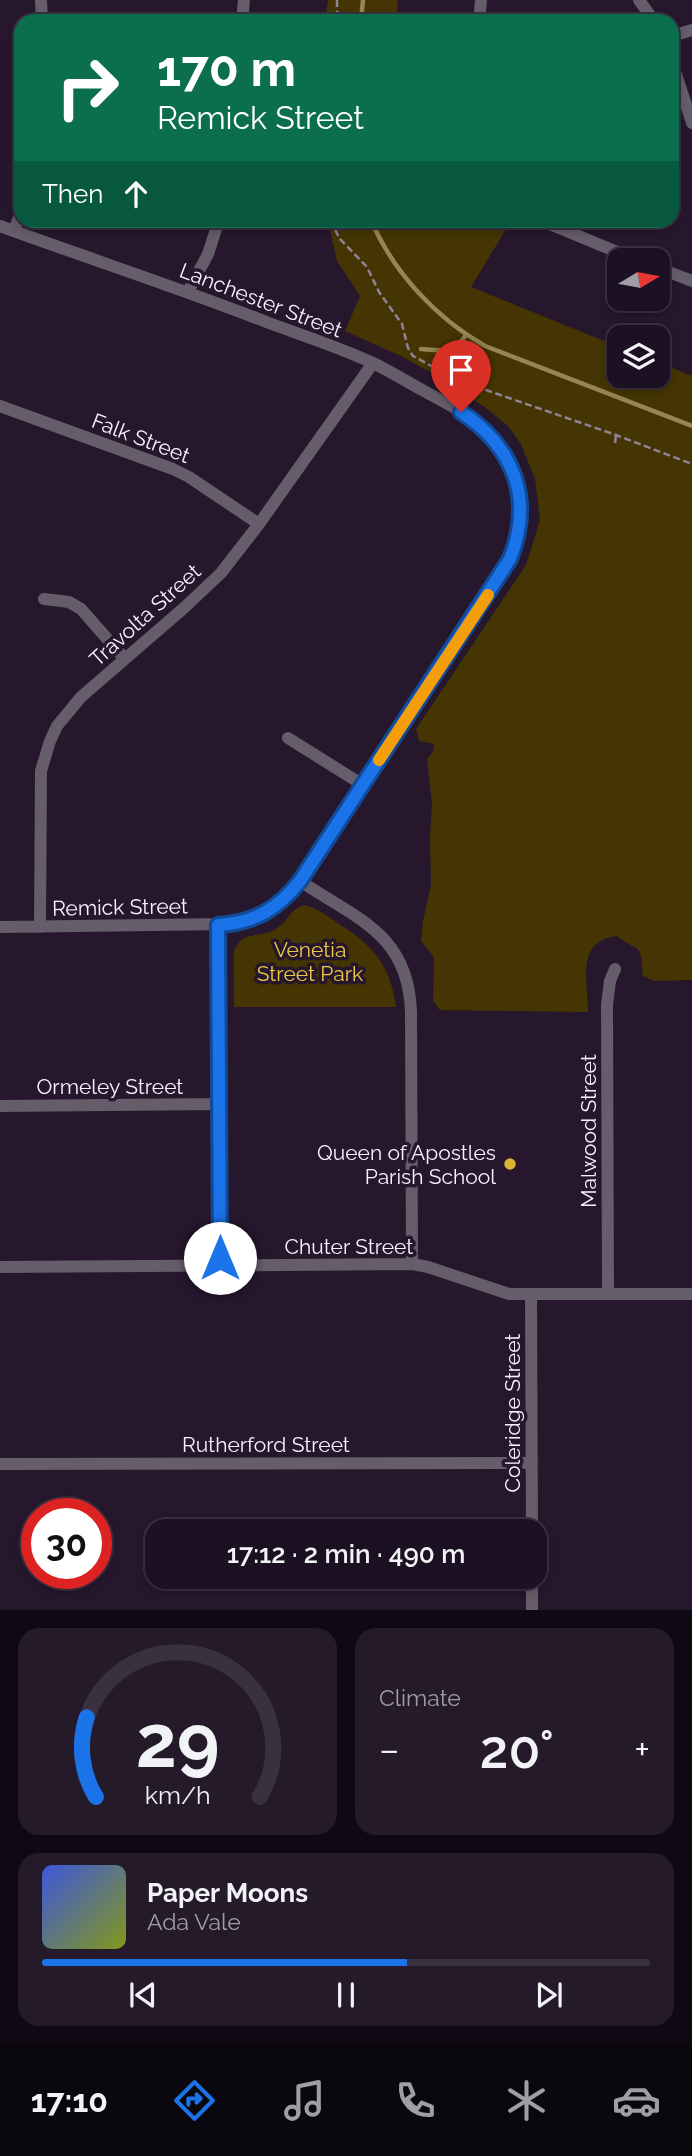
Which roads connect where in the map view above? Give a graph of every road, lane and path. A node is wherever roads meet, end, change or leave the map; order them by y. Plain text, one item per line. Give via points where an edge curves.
1 (679, 83) edge
2 (692, 123) edge
3 (0, 226) edge
4 (15, 228) edge
5 (216, 228) edge
6 (335, 228) edge
7 (559, 228) edge
8 (14, 231) junction
9 (608, 248) edge
10 (670, 273) edge
11 (692, 281) edge
12 (188, 292) junction
13 (373, 363) junction
14 (0, 406) edge
15 (616, 435) junction
16 (494, 438) joint
17 (615, 443) dead end
18 (692, 464) edge
19 (259, 524) junction
20 (44, 599) dead end
21 (125, 659) junction
22 (288, 738) dead end
23 (363, 785) junction
24 (300, 881) junction
25 (218, 925) junction
26 (0, 927) edge
27 (40, 927) junction
28 (615, 969) dead end
29 (219, 1104) junction
30 (0, 1106) edge
31 (412, 1264) junction
32 (220, 1265) junction
33 (0, 1267) edge
34 (608, 1294) junction
35 (692, 1294) edge
36 (531, 1295) junction
37 (532, 1463) junction
38 (0, 1464) edge
39 (532, 1519) edge
40 (532, 1589) edge
41 (532, 1610) edge

1 - 2 street
3 - 8 street, Lanchester Street
4 - 8 street
5 - 12 street
6 - 15 path via 367,267 402,324 413,356 457,380
7 - 9 street
8 - 12 street, Lanchester Street
10 - 11 street
12 - 13 street, Lanchester Street
13 - 16 street, Lanchester Street via 461,412
13 - 19 street, Travolta Street
14 - 19 street, Falk Street via 173,469
15 - 17 path
15 - 18 path
16 - 23 street, Remick Street via 509,464 519,498 513,552
19 - 21 street, Travolta Street via 203,591
20 - 21 street via 82,609
21 - 27 street, Travolta Street via 66,713 44,758
22 - 23 street
23 - 24 street, Remick Street
24 - 25 street, Remick Street via 266,913
24 - 31 street via 378,932 406,975 411,997
25 - 27 street, Remick Street
25 - 29 street
26 - 27 street, Remick Street
28 - 34 street, Malwood Street via 607,1005
29 - 30 street, Ormeley Street
29 - 32 street
31 - 32 street, Chuter Street
31 - 36 street, Chuter Street via 503,1293
32 - 33 street, Chuter Street
34 - 35 street, Chuter Street
34 - 36 street, Chuter Street
36 - 37 street, Coleridge Street
37 - 38 street, Rutherford Street
37 - 39 street, Coleridge Street
40 - 41 street

